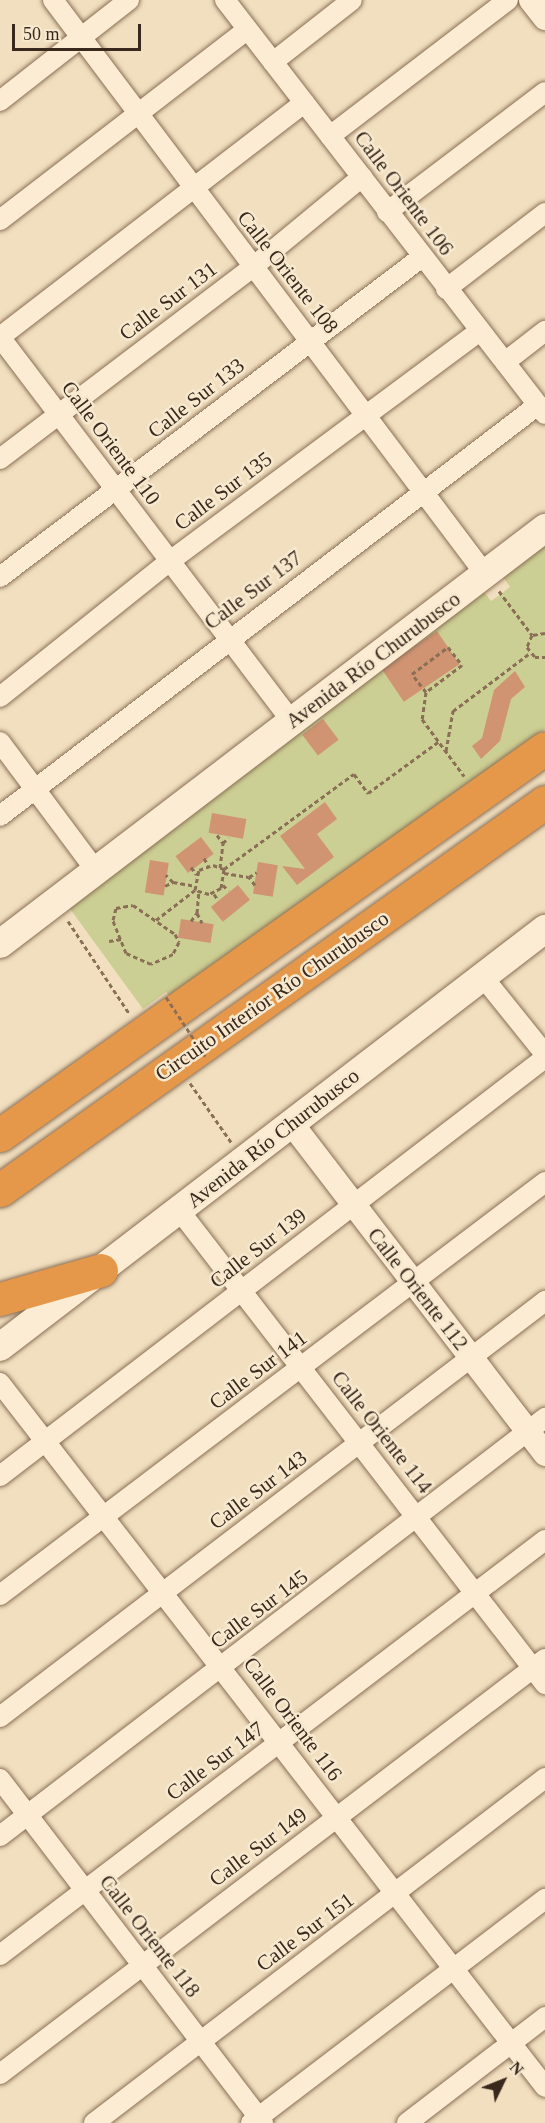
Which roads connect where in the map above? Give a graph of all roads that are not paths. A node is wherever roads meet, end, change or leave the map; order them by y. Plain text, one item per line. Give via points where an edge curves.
1 (53, 0) edge
2 (129, 0) edge
3 (225, 0) edge
4 (352, 0) edge
5 (508, 0) edge
6 (531, 0) edge
7 (545, 18) edge
8 (247, 30) junction
9 (81, 37) junction
10 (273, 62) junction
11 (545, 92) edge
12 (0, 100) edge
13 (304, 103) junction
14 (137, 114) junction
15 (330, 136) junction
16 (362, 177) junction
17 (195, 190) junction
18 (387, 212) junction
19 (545, 213) edge
20 (0, 220) edge
21 (422, 257) junction
22 (254, 266) junction
23 (446, 289) junction
24 (480, 331) junction
25 (545, 332) edge
26 (0, 337) edge
27 (310, 340) junction
28 (505, 362) junction
29 (542, 410) edge
30 (367, 413) junction
31 (59, 414) junction
32 (0, 459) edge
33 (116, 490) junction
34 (424, 493) junction
35 (545, 528) edge
36 (170, 561) junction
37 (0, 577) edge
38 (493, 584) junction
39 (229, 638) junction
40 (0, 697) edge
41 (292, 721) junction
42 (0, 742) edge
43 (545, 748) edge
44 (36, 789) junction
45 (545, 802) edge
46 (0, 816) edge
47 (96, 871) junction
48 (545, 929) edge
49 (0, 944) edge
50 (483, 977) junction
51 (545, 1056) edge
52 (292, 1124) junction
53 (0, 1135) edge
54 (545, 1182) edge
55 (0, 1190) edge
56 (353, 1205) junction
57 (179, 1210) junction
58 (100, 1270) junction
59 (414, 1283) junction
60 (244, 1290) junction
61 (0, 1299) edge
62 (545, 1301) edge
63 (0, 1347) edge
64 (471, 1358) junction
65 (302, 1367) junction
66 (0, 1383) edge
67 (536, 1425) edge
68 (47, 1440) junction
69 (361, 1442) junction
70 (545, 1454) edge
71 (0, 1476) edge
72 (105, 1515) junction
73 (418, 1517) junction
74 (545, 1540) edge
75 (163, 1592) junction
76 (477, 1594) junction
77 (0, 1595) edge
78 (539, 1663) edge
79 (223, 1667) junction
80 (545, 1684) edge
81 (0, 1717) edge
82 (280, 1742) junction
83 (545, 1778) edge
84 (0, 1779) edge
85 (27, 1815) junction
86 (338, 1817) junction
87 (0, 1836) edge
88 (84, 1890) junction
89 (396, 1893) junction
90 (545, 1899) edge
91 (0, 1955) edge
92 (142, 1965) junction
93 (454, 1968) junction
94 (545, 2017) edge
95 (201, 2040) junction
96 (511, 2043) junction
97 (0, 2074) edge
98 (545, 2087) edge
99 (258, 2121) edge
100 (94, 2123) edge
101 (407, 2123) edge

1 - 9 street, Calle Oriente 108
2 - 9 street
3 - 8 street, Calle Oriente 106
4 - 10 street
5 - 15 street
6 - 7 street
8 - 10 street, Calle Oriente 106
8 - 14 street
9 - 12 street
9 - 14 street, Calle Oriente 108
10 - 13 street, Calle Oriente 106
11 - 18 street
13 - 15 street, Calle Oriente 106
13 - 17 street
14 - 17 street, Calle Oriente 108
14 - 20 street
15 - 16 street, Calle Oriente 106
16 - 18 street, Calle Oriente 106
16 - 22 street, Calle Sur 131
17 - 22 street, Calle Oriente 108
17 - 26 street
18 - 21 street, Calle Oriente 106
19 - 23 street
21 - 23 street, Calle Oriente 106
21 - 27 street, Calle Sur 133
22 - 27 street, Calle Oriente 108
22 - 31 street, Calle Sur 131
23 - 24 street, Calle Oriente 106
24 - 28 street, Calle Oriente 106
24 - 30 street, Calle Sur 135
25 - 28 street
26 - 31 street, Calle Oriente 110
27 - 30 street, Calle Oriente 108
27 - 33 street, Calle Sur 133
28 - 29 street, Calle Oriente 106
29 - 34 street, Calle Sur 137
30 - 34 street, Calle Oriente 108
30 - 36 street, Calle Sur 135
31 - 32 street, Calle Sur 131
31 - 33 street, Calle Oriente 110
33 - 36 street, Calle Oriente 110
33 - 37 street, Calle Sur 133
34 - 38 street, Calle Oriente 108
34 - 39 street, Calle Sur 137
35 - 38 main road, Avenida Río Churubusco
36 - 39 street, Calle Oriente 110
36 - 40 street, Calle Sur 135
38 - 41 main road, Avenida Río Churubusco
39 - 41 street, Calle Oriente 110
39 - 44 street, Calle Sur 137
41 - 47 main road, Avenida Río Churubusco
42 - 44 street
43 - 53 highway, Circuito Interior Río Churubusco
44 - 46 street, Calle Sur 137
44 - 47 street
45 - 55 highway, Circuito Interior Río Churubusco
47 - 49 main road, Avenida Río Churubusco
48 - 50 main road, Avenida Río Churubusco
50 - 51 street
50 - 52 main road, Avenida Río Churubusco
51 - 56 street, Calle Sur 139
52 - 56 street, Calle Oriente 112
52 - 57 main road, Avenida Río Churubusco
54 - 59 street, Calle Sur 141
56 - 59 street, Calle Oriente 112
56 - 60 street, Calle Sur 139
57 - 58 main road, Avenida Río Churubusco
57 - 60 street, Calle Oriente 114
58 - 61 highway
58 - 63 main road, Avenida Río Churubusco
59 - 64 street, Calle Oriente 112
59 - 65 street, Calle Sur 141
60 - 65 street, Calle Oriente 114
60 - 68 street, Calle Sur 139
62 - 64 street, Calle Sur 143
64 - 67 street, Calle Oriente 112
64 - 69 street, Calle Sur 143
65 - 69 street, Calle Oriente 114
65 - 72 street, Calle Sur 141
66 - 68 street, Calle Oriente 116
67 - 70 street, Calle Oriente 112
67 - 73 street, Calle Sur 145
68 - 71 street, Calle Sur 139
68 - 72 street, Calle Oriente 116
69 - 73 street, Calle Oriente 114
69 - 75 street, Calle Sur 143
72 - 75 street, Calle Oriente 116
72 - 77 street, Calle Sur 141
73 - 76 street, Calle Oriente 114
73 - 79 street, Calle Sur 145
74 - 76 street, Calle Sur 147
75 - 79 street, Calle Oriente 116
75 - 81 street, Calle Sur 143
76 - 78 street, Calle Oriente 114
76 - 82 street, Calle Sur 147
78 - 80 street, Calle Oriente 114
78 - 86 street, Calle Sur 149
79 - 82 street, Calle Oriente 116
79 - 85 street, Calle Sur 145
82 - 86 street, Calle Oriente 116
82 - 88 street, Calle Sur 147
83 - 89 street, Calle Sur 151
84 - 85 street, Calle Oriente 118
85 - 87 street, Calle Sur 145
85 - 88 street, Calle Oriente 118
86 - 89 street, Calle Oriente 116
86 - 92 street, Calle Sur 149
88 - 91 street, Calle Sur 147
88 - 92 street, Calle Oriente 118
89 - 93 street, Calle Oriente 116
89 - 95 street, Calle Sur 151
90 - 93 street
92 - 95 street, Calle Oriente 118
92 - 97 street, Calle Sur 149
93 - 96 street, Calle Oriente 116
93 - 99 street
94 - 96 street
95 - 99 street, Calle Oriente 118
95 - 100 street, Calle Sur 151
96 - 98 street, Calle Oriente 116
96 - 101 street

